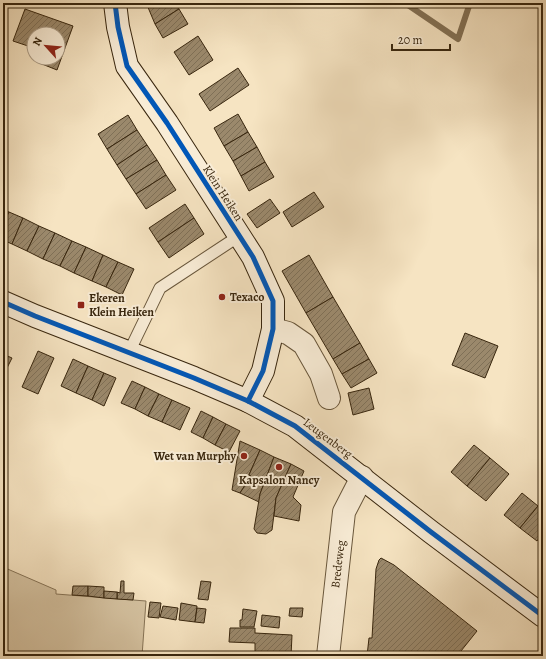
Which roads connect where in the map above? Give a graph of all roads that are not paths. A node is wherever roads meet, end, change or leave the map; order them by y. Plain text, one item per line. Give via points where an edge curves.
1 (115, 3) edge
2 (239, 236) junction
3 (3, 302) edge
4 (273, 329) junction
5 (128, 352) junction
6 (329, 398) dead end
7 (248, 401) junction
8 (362, 477) junction
9 (543, 616) edge
10 (328, 656) edge

1 - 2 street, Klein Heiken via 127,66 167,123
2 - 4 street, Klein Heiken via 253,257 274,300
2 - 5 lane via 160,288
3 - 5 street, Leugenberg
4 - 6 street via 288,333 304,344 322,374
4 - 7 street, Klein Heiken via 263,371
5 - 7 street, Leugenberg
7 - 8 street, Leugenberg via 295,426
8 - 9 street, Leugenberg
8 - 10 street, Bredeweg via 344,512

